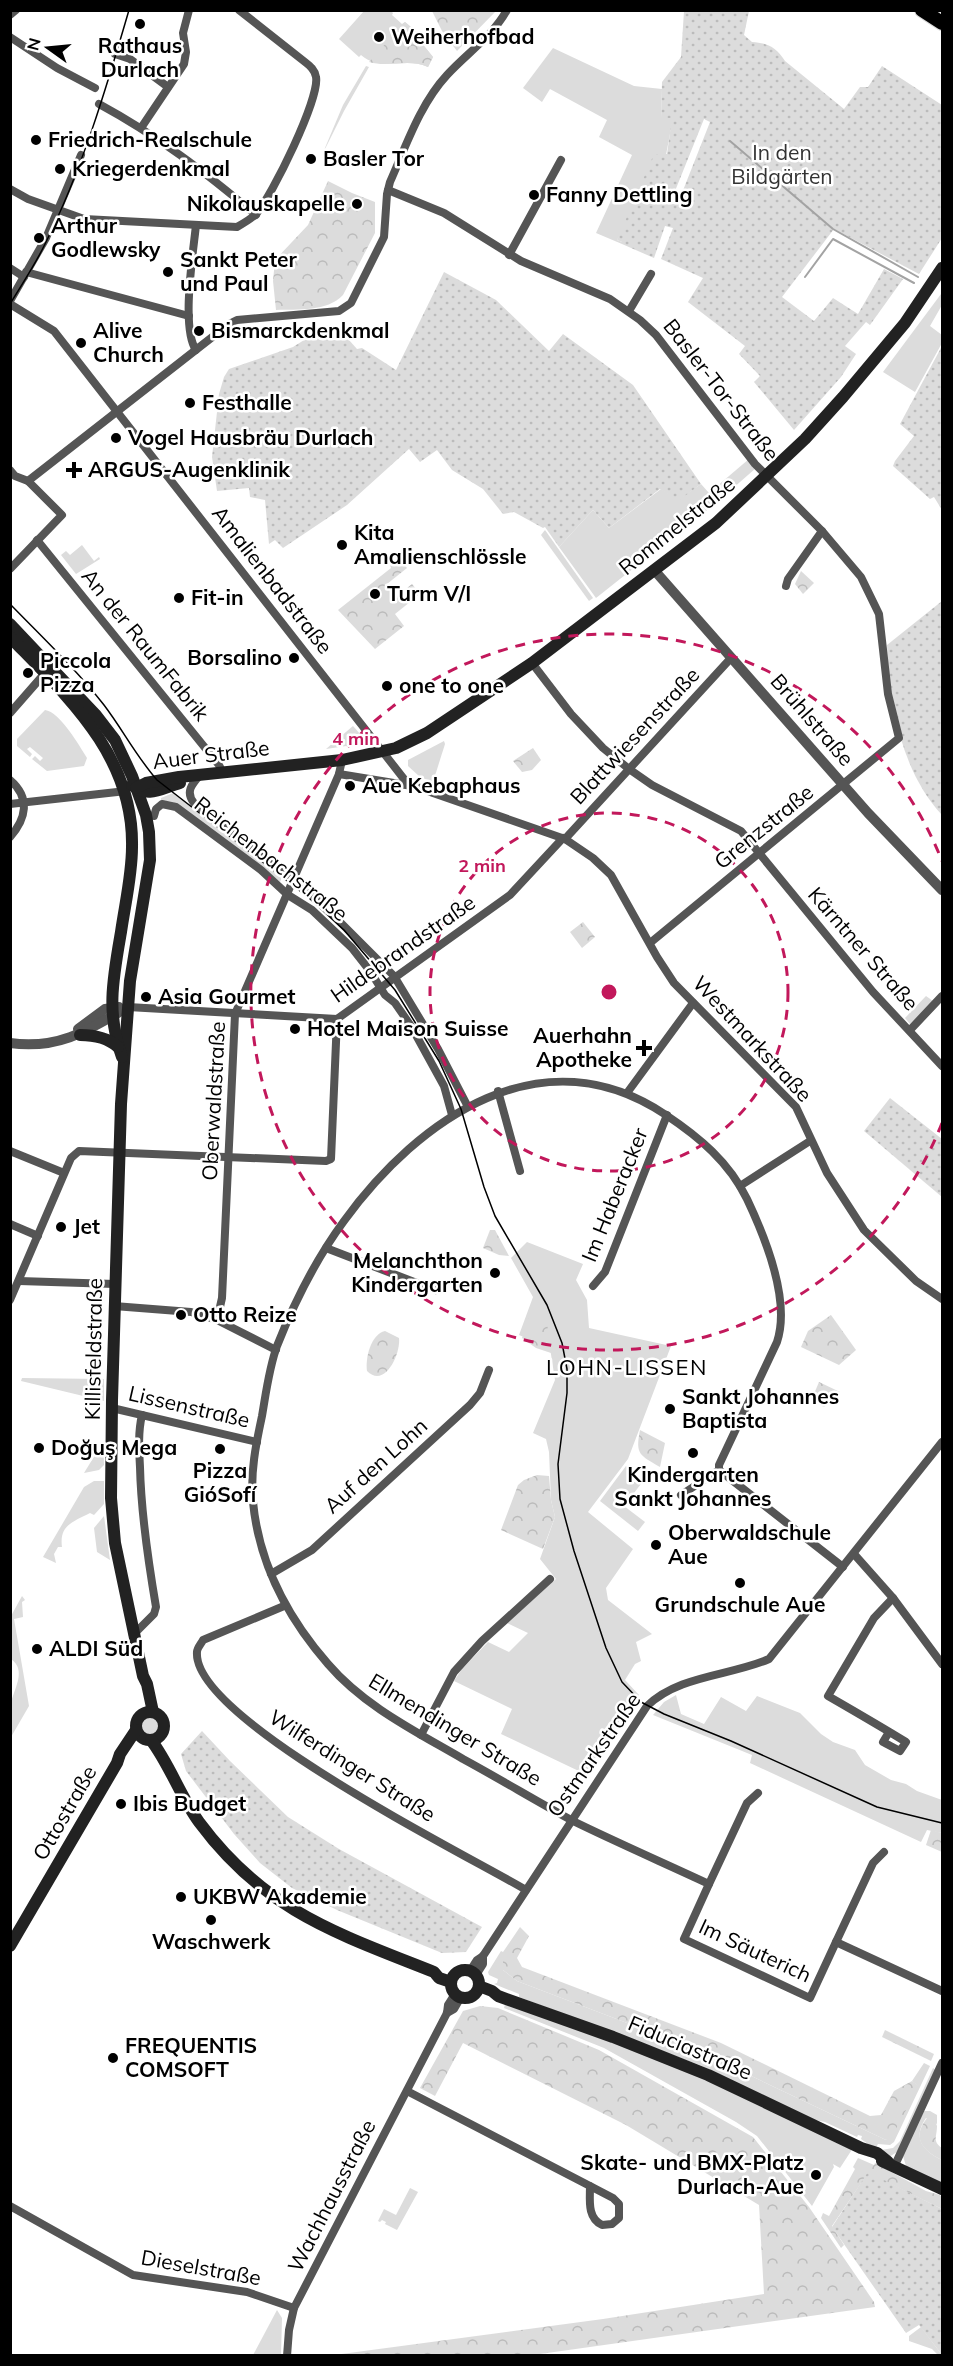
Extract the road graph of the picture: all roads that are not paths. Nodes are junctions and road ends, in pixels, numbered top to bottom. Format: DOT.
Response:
graph roads {
  1 [pos="16,10"];
  2 [pos="189,10"];
  3 [pos="239,10"];
  4 [pos="507,10"];
  5 [pos="922,10"];
  6 [pos="10,15"];
  7 [pos="942,23"];
  8 [pos="10,37"];
  9 [pos="116,54"];
  10 [pos="168,87"];
  11 [pos="95,88"];
  12 [pos="99,104"];
  13 [pos="141,128"];
  14 [pos="81,155"];
  15 [pos="561,160"];
  16 [pos="10,189"];
  17 [pos="388,190"];
  18 [pos="58,211"];
  19 [pos="256,215"];
  20 [pos="196,225"];
  21 [pos="509,255"];
  22 [pos="10,268"];
  23 [pos="942,268"];
  24 [pos="651,274"];
  25 [pos="25,275"];
  26 [pos="10,302"];
  27 [pos="629,311"];
  28 [pos="189,316"];
  29 [pos="196,350"];
  30 [pos="117,412"];
  31 [pos="12,475"];
  32 [pos="766,477"];
  33 [pos="28,481"];
  34 [pos="822,531"];
  35 [pos="37,540"];
  36 [pos="10,569"];
  37 [pos="655,571"];
  38 [pos="786,586"];
  39 [pos="10,624"];
  40 [pos="10,637"];
  41 [pos="731,658"];
  42 [pos="532,663"];
  43 [pos="45,673"];
  44 [pos="10,713"];
  45 [pos="92,721"];
  46 [pos="899,738"];
  47 [pos="381,751"];
  48 [pos="342,760"];
  49 [pos="629,769"];
  50 [pos="223,773"];
  51 [pos="339,774"];
  52 [pos="200,775"];
  53 [pos="10,780"];
  54 [pos="843,785"];
  55 [pos="415,786"];
  56 [pos="130,790"];
  57 [pos="151,793"];
  58 [pos="25,802"];
  59 [pos="10,804"];
  60 [pos="154,816"];
  61 [pos="10,837"];
  62 [pos="564,838"];
  63 [pos="760,854"];
  64 [pos="150,860"];
  65 [pos="295,878"];
  66 [pos="942,890"];
  67 [pos="288,895"];
  68 [pos="650,943"];
  69 [pos="395,978"];
  70 [pos="381,989"];
  71 [pos="942,996"];
  72 [pos="693,1003"];
  73 [pos="128,1007"];
  74 [pos="112,1012"];
  75 [pos="235,1014"];
  76 [pos="338,1019"];
  77 [pos="910,1030"];
  78 [pos="80,1035"];
  79 [pos="57,1041"];
  80 [pos="10,1043"];
  81 [pos="118,1047"];
  82 [pos="124,1063"];
  83 [pos="942,1065"];
  84 [pos="498,1092"];
  85 [pos="627,1093"];
  86 [pos="467,1105"];
  87 [pos="452,1115"];
  88 [pos="667,1115"];
  89 [pos="810,1140"];
  90 [pos="10,1151"];
  91 [pos="118,1153"];
  92 [pos="229,1157"];
  93 [pos="520,1171"];
  94 [pos="64,1173"];
  95 [pos="740,1186"];
  96 [pos="10,1224"];
  97 [pos="38,1236"];
  98 [pos="326,1248"];
  99 [pos="19,1281"];
  100 [pos="115,1284"];
  101 [pos="593,1286"];
  102 [pos="435,1290"];
  103 [pos="11,1299"];
  104 [pos="942,1299"];
  105 [pos="114,1306"];
  106 [pos="217,1320"];
  107 [pos="276,1350"];
  108 [pos="489,1370"];
  109 [pos="112,1408"];
  110 [pos="141,1415"];
  111 [pos="257,1442"];
  112 [pos="942,1442"];
  113 [pos="719,1470"];
  114 [pos="681,1495"];
  115 [pos="854,1554"];
  116 [pos="843,1567"];
  117 [pos="271,1574"];
  118 [pos="550,1580"];
  119 [pos="893,1598"];
  120 [pos="284,1606"];
  121 [pos="133,1635"];
  122 [pos="942,1664"];
  123 [pos="148,1713"];
  124 [pos="889,1732"];
  125 [pos="421,1735"];
  126 [pos="148,1736"];
  127 [pos="758,1793"];
  128 [pos="571,1820"];
  129 [pos="884,1852"];
  130 [pos="710,1884"];
  131 [pos="526,1890"];
  132 [pos="836,1942"];
  133 [pos="10,1946"];
  134 [pos="475,1981"];
  135 [pos="455,1987"];
  136 [pos="942,1991"];
  137 [pos="942,2063"];
  138 [pos="407,2091"];
  139 [pos="892,2164"];
  140 [pos="590,2186"];
  141 [pos="942,2189"];
  142 [pos="10,2206"];
  143 [pos="294,2308"];
  144 [pos="287,2355"];
  1 -- 6 [label="street"];
  2 -- 10 [label="street"];
  3 -- 19 [label="street"];
  4 -- 17 [label="street"];
  5 -- 7 [label="main road"];
  8 -- 11 [label="street"];
  9 -- 10 [label="street"];
  10 -- 13 [label="street"];
  12 -- 13 [label="street"];
  13 -- 19 [label="street"];
  14 -- 18 [label="street"];
  15 -- 21 [label="street"];
  16 -- 18 [label="street"];
  17 -- 21 [label="street, Basler-Tor-Straße"];
  17 -- 29 [label="street"];
  18 -- 20 [label="street"];
  18 -- 25 [label="street"];
  19 -- 20 [label="street"];
  20 -- 28 [label="street"];
  21 -- 27 [label="street, Basler-Tor-Straße"];
  22 -- 25 [label="street"];
  23 -- 32 [label="main road, Rommelstraße"];
  24 -- 27 [label="street"];
  25 -- 26 [label="street"];
  25 -- 28 [label="street"];
  26 -- 30 [label="street, Amalienbadstraße"];
  27 -- 32 [label="street, Basler-Tor-Straße"];
  28 -- 29 [label="street"];
  29 -- 30 [label="street"];
  30 -- 33 [label="street"];
  30 -- 47 [label="street, Amalienbadstraße"];
  31 -- 33 [label="street"];
  32 -- 34 [label="street, Basler-Tor-Straße"];
  32 -- 37 [label="main road, Rommelstraße"];
  33 -- 35 [label="street"];
  34 -- 38 [label="street"];
  34 -- 46 [label="street, Basler-Tor-Straße"];
  35 -- 36 [label="street"];
  35 -- 50 [label="street, An der RaumFabrik"];
  37 -- 41 [label="street, Brühlstraße"];
  37 -- 42 [label="main road, Rommelstraße"];
  39 -- 45 [label="main road"];
  40 -- 43 [label="main road"];
  41 -- 49 [label="street, Blattwiesenstraße"];
  41 -- 54 [label="street, Brühlstraße"];
  42 -- 47 [label="main road, Rommelstraße"];
  42 -- 49 [label="street, Kärntner Straße"];
  43 -- 44 [label="street"];
  43 -- 45 [label="main road"];
  45 -- 56 [label="main road"];
  46 -- 54 [label="street, Grenzstraße"];
  47 -- 48 [label="main road, Auer Straße"];
  47 -- 55 [label="street"];
  48 -- 50 [label="main road, Auer Straße"];
  48 -- 51 [label="street, Oberwaldstraße"];
  49 -- 62 [label="street, Blattwiesenstraße"];
  49 -- 63 [label="street, Kärntner Straße"];
  50 -- 52 [label="main road, Auer Straße"];
  51 -- 55 [label="street"];
  51 -- 65 [label="street, Oberwaldstraße"];
  52 -- 56 [label="main road, Auer Straße"];
  52 -- 57 [label="main road"];
  52 -- 65 [label="street, Reichenbachstraße"];
  53 -- 58 [label="street"];
  54 -- 63 [label="street, Grenzstraße"];
  54 -- 66 [label="street, Brühlstraße"];
  55 -- 62 [label="street"];
  56 -- 57 [label="main road"];
  56 -- 58 [label="street, Auer Straße"];
  56 -- 64 [label="main road, Killisfeldstraße"];
  56 -- 74 [label="main road, Killisfeldstraße"];
  57 -- 60 [label="main road"];
  58 -- 59 [label="street, Auer Straße"];
  58 -- 61 [label="street"];
  60 -- 64 [label="main road"];
  60 -- 67 [label="street, Reichenbachstraße"];
  62 -- 68 [label="street"];
  62 -- 69 [label="street, Hildebrandstraße"];
  63 -- 68 [label="street, Grenzstraße"];
  63 -- 77 [label="street, Kärntner Straße"];
  64 -- 73 [label="main road, Killisfeldstraße"];
  65 -- 67 [label="street, Oberwaldstraße"];
  65 -- 69 [label="street, Reichenbachstraße"];
  67 -- 70 [label="street, Reichenbachstraße"];
  67 -- 75 [label="street, Oberwaldstraße"];
  68 -- 72 [label="street, Westmarkstraße"];
  69 -- 70 [label="street, Hildebrandstraße"];
  69 -- 86 [label="street, Reichenbachstraße"];
  70 -- 76 [label="street, Hildebrandstraße"];
  70 -- 87 [label="street, Reichenbachstraße"];
  71 -- 77 [label="street"];
  72 -- 85 [label="street"];
  72 -- 89 [label="street, Westmarkstraße"];
  73 -- 74 [label="street"];
  73 -- 75 [label="street, Hildebrandstraße"];
  73 -- 82 [label="main road, Killisfeldstraße"];
  74 -- 78 [label="street"];
  74 -- 79 [label="street"];
  74 -- 81 [label="main road, Killisfeldstraße"];
  75 -- 76 [label="street, Hildebrandstraße"];
  75 -- 92 [label="street, Oberwaldstraße"];
  76 -- 92 [label="street"];
  77 -- 83 [label="street, Kärntner Straße"];
  78 -- 79 [label="street"];
  78 -- 81 [label="main road"];
  79 -- 80 [label="street"];
  81 -- 82 [label="main road, Killisfeldstraße"];
  82 -- 91 [label="main road, Killisfeldstraße"];
  84 -- 85 [label="street, Ellmendinger Straße"];
  84 -- 86 [label="street, Ellmendinger Straße"];
  84 -- 93 [label="street"];
  85 -- 88 [label="street, Ellmendinger Straße"];
  86 -- 87 [label="street, Ellmendinger Straße"];
  87 -- 98 [label="street, Ellmendinger Straße"];
  88 -- 95 [label="street, Ellmendinger Straße"];
  88 -- 101 [label="street, Im Haberacker"];
  89 -- 95 [label="street"];
  89 -- 104 [label="street, Westmarkstraße"];
  90 -- 94 [label="street"];
  91 -- 92 [label="street"];
  91 -- 94 [label="street"];
  91 -- 100 [label="main road, Killisfeldstraße"];
  92 -- 106 [label="street, Oberwaldstraße"];
  94 -- 97 [label="street"];
  95 -- 113 [label="street, Ellmendinger Straße"];
  96 -- 97 [label="street"];
  97 -- 99 [label="street"];
  98 -- 102 [label="street"];
  98 -- 107 [label="street, Ellmendinger Straße"];
  99 -- 100 [label="street"];
  99 -- 103 [label="street"];
  100 -- 105 [label="main road, Killisfeldstraße"];
  105 -- 106 [label="street"];
  105 -- 109 [label="main road, Killisfeldstraße"];
  106 -- 107 [label="street"];
  107 -- 111 [label="street, Ellmendinger Straße"];
  108 -- 117 [label="street, Auf den Lohn"];
  109 -- 110 [label="street, Lissenstraße"];
  109 -- 121 [label="main road, Killisfeldstraße"];
  110 -- 111 [label="street, Lissenstraße"];
  110 -- 121 [label="street"];
  111 -- 117 [label="street, Ellmendinger Straße"];
  112 -- 115 [label="street, Ostmarkstraße"];
  113 -- 114 [label="street"];
  113 -- 116 [label="street"];
  115 -- 116 [label="street, Ostmarkstraße"];
  115 -- 119 [label="street"];
  116 -- 128 [label="street, Ostmarkstraße"];
  117 -- 120 [label="street, Ellmendinger Straße"];
  118 -- 125 [label="street"];
  119 -- 122 [label="street"];
  119 -- 124 [label="street"];
  120 -- 125 [label="street, Ellmendinger Straße"];
  120 -- 131 [label="street, Wilferdinger Straße"];
  121 -- 123 [label="main road, Killisfeldstraße"];
  123 -- 126 [label="main road"];
  123 -- 126 [label="main road, Killisfeldstraße"];
  125 -- 128 [label="street, Ellmendinger Straße"];
  126 -- 133 [label="main road, Ottostraße"];
  126 -- 135 [label="main road"];
  127 -- 130 [label="street"];
  128 -- 130 [label="street, Im Säuterich"];
  128 -- 131 [label="street, Ostmarkstraße"];
  129 -- 132 [label="street"];
  130 -- 132 [label="street, Im Säuterich"];
  131 -- 134 [label="street, Ostmarkstraße"];
  132 -- 136 [label="street, Im Säuterich"];
  134 -- 135 [label="main road"];
  134 -- 135 [label="main road"];
  134 -- 139 [label="main road, Fiduciastraße"];
  135 -- 138 [label="street, Wachhausstraße"];
  137 -- 139 [label="street"];
  138 -- 140 [label="street"];
  138 -- 143 [label="street, Wachhausstraße"];
  139 -- 141 [label="main road, Fiduciastraße"];
  140 -- 140 [label="street"];
  142 -- 143 [label="street, Dieselstraße"];
  143 -- 144 [label="street, Wachhausstraße"];
}
